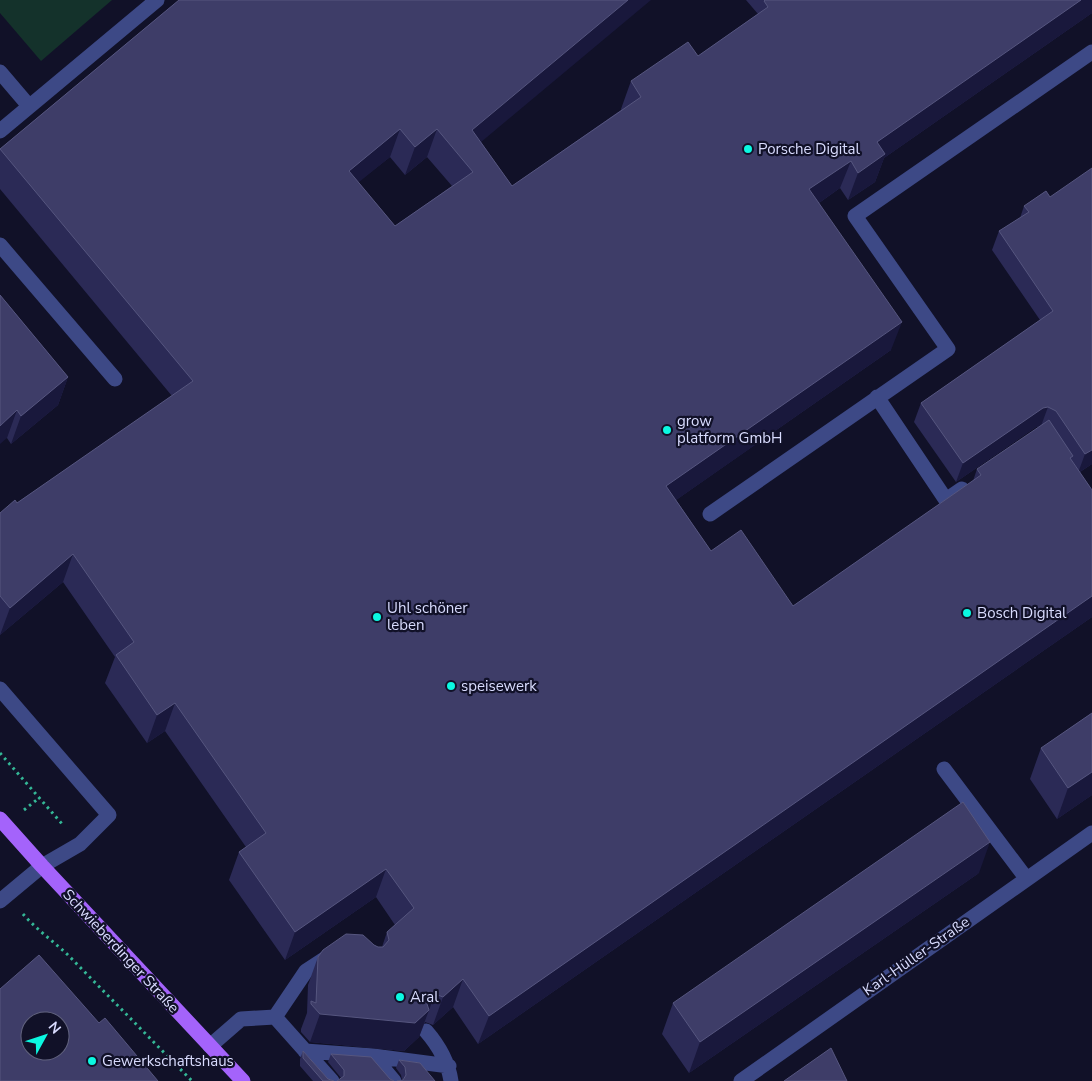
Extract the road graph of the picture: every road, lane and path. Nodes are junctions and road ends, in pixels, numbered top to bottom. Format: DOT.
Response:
graph roads {
  1 [pos="157,0"];
  2 [pos="1092,52"];
  3 [pos="0,72"];
  4 [pos="29,106"];
  5 [pos="0,130"];
  6 [pos="0,245"];
  7 [pos="115,379"];
  8 [pos="877,397"];
  9 [pos="978,478"];
  10 [pos="710,514"];
  11 [pos="0,689"];
  12 [pos="0,753"];
  13 [pos="944,769"];
  14 [pos="0,819"];
  15 [pos="1092,833"];
  16 [pos="80,844"];
  17 [pos="42,866"];
  18 [pos="1026,878"];
  19 [pos="4,898"];
  20 [pos="345,949"];
  21 [pos="275,1017"];
  22 [pos="426,1031"];
  23 [pos="210,1046"];
  24 [pos="305,1051"];
  25 [pos="373,1056"];
  26 [pos="450,1073"];
  27 [pos="192,1081"];
  28 [pos="243,1081"];
  29 [pos="332,1081"];
  30 [pos="394,1081"];
  31 [pos="741,1081"];
  1 -- 4 [label="street"];
  2 -- 8 [label="street"];
  3 -- 4 [label="street"];
  4 -- 5 [label="street"];
  6 -- 7 [label="street"];
  8 -- 9 [label="street"];
  8 -- 10 [label="street"];
  11 -- 16 [label="street"];
  12 -- 16 [label="path"];
  13 -- 18 [label="street"];
  14 -- 17 [label="main road, Schwieberdinger Straße"];
  15 -- 18 [label="street, Karl-Hüller-Straße"];
  16 -- 17 [label="street"];
  17 -- 19 [label="street"];
  17 -- 23 [label="main road, Schwieberdinger Straße"];
  18 -- 31 [label="street, Karl-Hüller-Straße"];
  19 -- 27 [label="path"];
  20 -- 21 [label="street"];
  21 -- 23 [label="street"];
  21 -- 24 [label="street"];
  22 -- 26 [label="street"];
  23 -- 28 [label="main road, Schwieberdinger Straße"];
  24 -- 25 [label="street"];
  24 -- 29 [label="street"];
  25 -- 26 [label="street"];
  25 -- 30 [label="street"];
}
